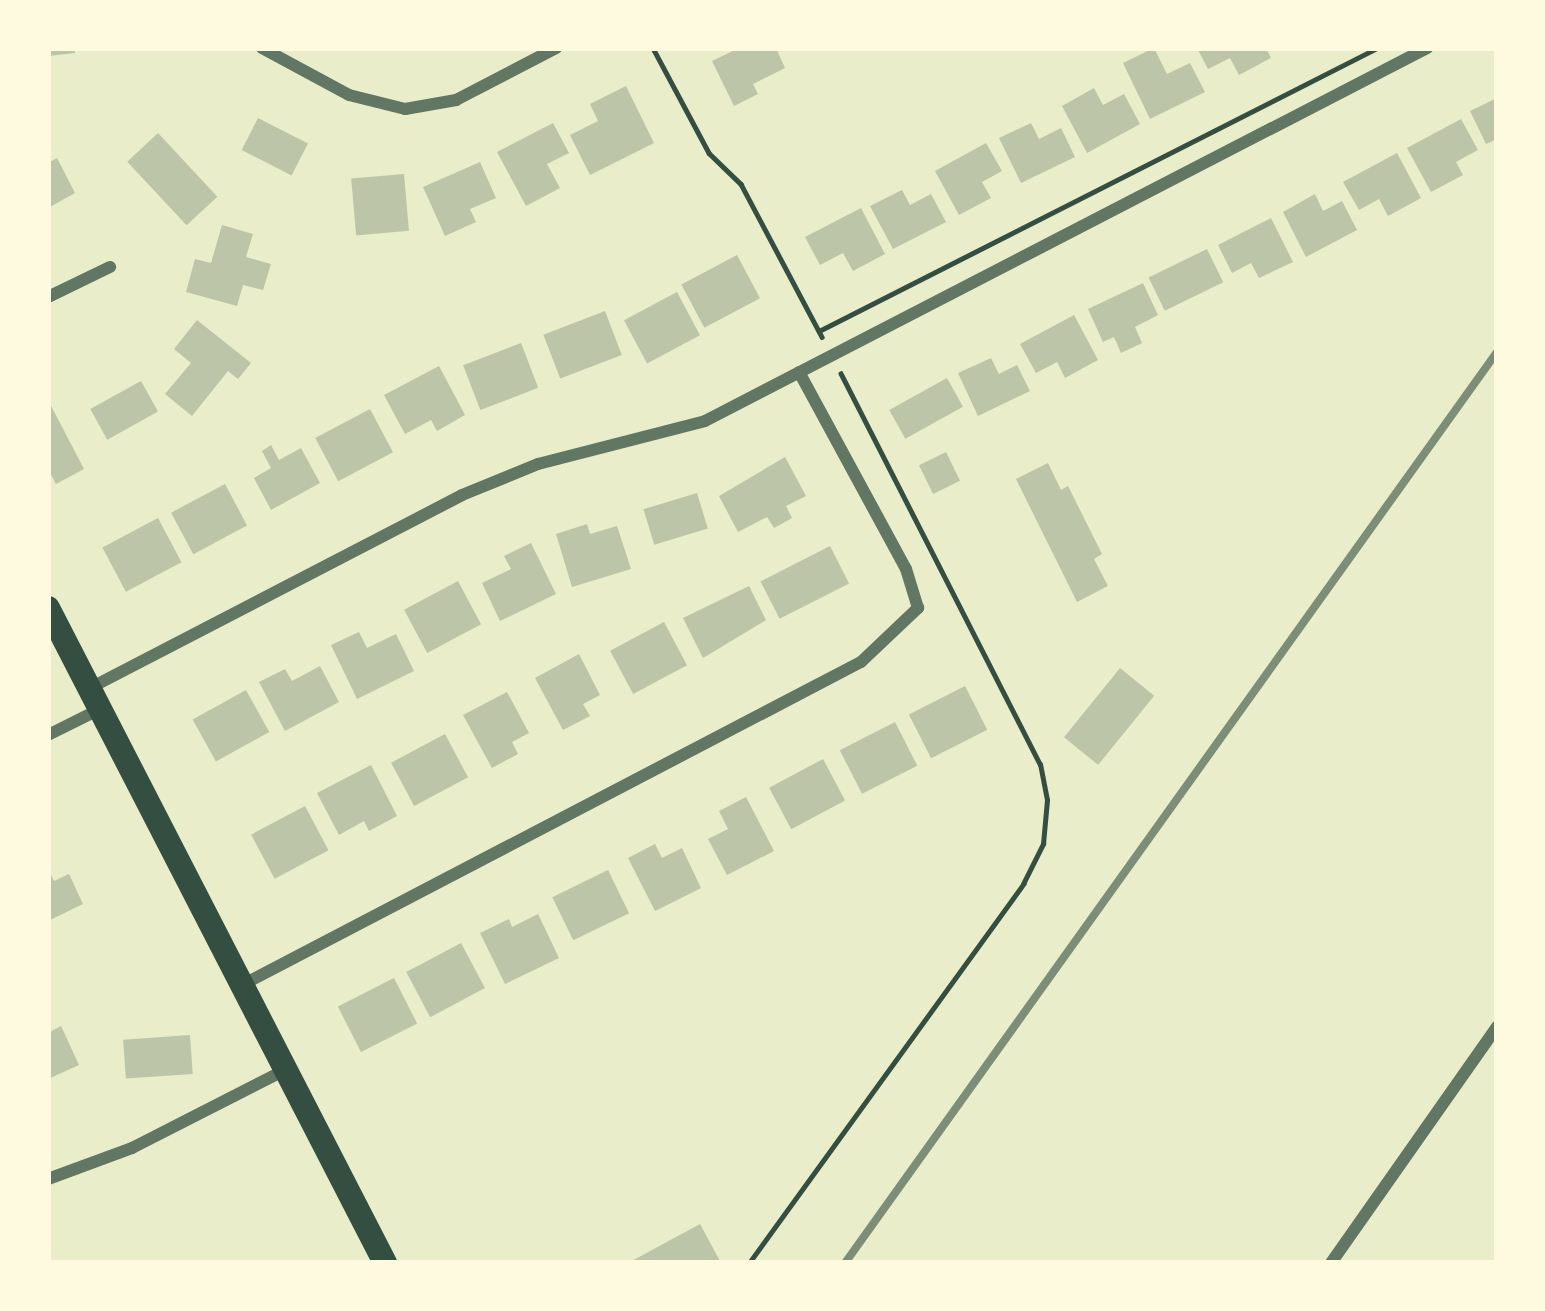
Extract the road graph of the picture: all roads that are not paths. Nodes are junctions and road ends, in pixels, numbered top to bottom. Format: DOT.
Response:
graph roads {
  1 [pos="262,48"];
  2 [pos="556,48"];
  3 [pos="1427,48"];
  4 [pos="110,267"];
  5 [pos="48,297"];
  6 [pos="799,372"];
  7 [pos="48,608"];
  8 [pos="94,699"];
  9 [pos="48,735"];
  10 [pos="242,985"];
  11 [pos="1497,1028"];
  12 [pos="286,1070"];
  13 [pos="48,1178"];
  14 [pos="385,1263"];
  15 [pos="1330,1263"];
  1 -- 2 [label="street"];
  3 -- 6 [label="street"];
  4 -- 5 [label="street"];
  6 -- 8 [label="street"];
  6 -- 10 [label="street"];
  7 -- 8 [label="main road"];
  8 -- 9 [label="street"];
  8 -- 10 [label="main road"];
  10 -- 12 [label="main road"];
  11 -- 15 [label="street"];
  12 -- 13 [label="street"];
  12 -- 14 [label="main road"];
}
